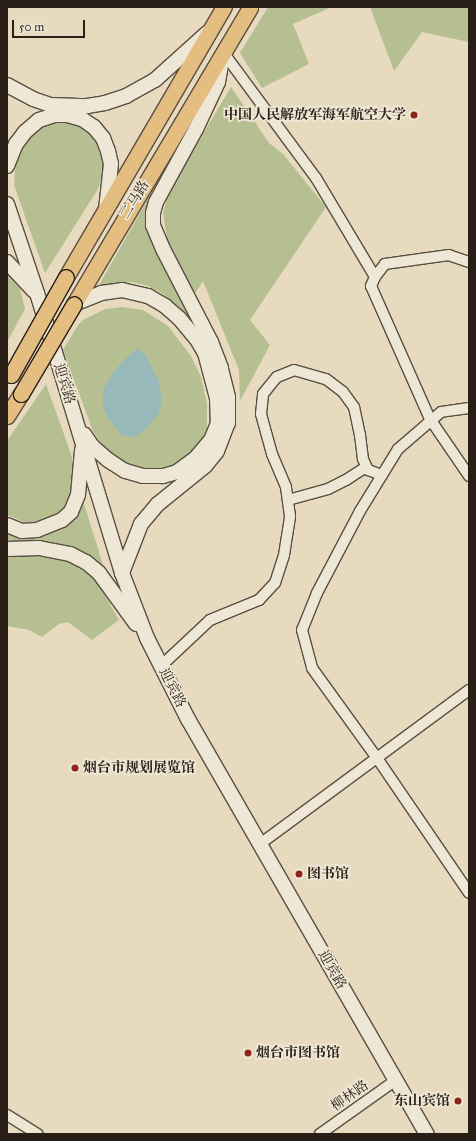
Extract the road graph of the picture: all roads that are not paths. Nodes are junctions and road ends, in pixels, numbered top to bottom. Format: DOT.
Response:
graph roads {
  1 [pos="224,7"];
  2 [pos="250,7"];
  3 [pos="213,28"];
  4 [pos="223,52"];
  5 [pos="7,85"];
  6 [pos="7,166"];
  7 [pos="7,204"];
  8 [pos="106,211"];
  9 [pos="7,262"];
  10 [pos="469,262"];
  11 [pos="375,277"];
  12 [pos="37,293"];
  13 [pos="74,304"];
  14 [pos="8,378"];
  15 [pos="469,408"];
  16 [pos="7,416"];
  17 [pos="74,418"];
  18 [pos="430,419"];
  19 [pos="82,441"];
  20 [pos="366,467"];
  21 [pos="382,476"];
  22 [pos="469,476"];
  23 [pos="288,500"];
  24 [pos="7,525"];
  25 [pos="7,550"];
  26 [pos="122,573"];
  27 [pos="147,638"];
  28 [pos="161,666"];
  29 [pos="469,690"];
  30 [pos="377,758"];
  31 [pos="260,844"];
  32 [pos="469,892"];
  33 [pos="396,1080"];
  34 [pos="7,1115"];
  35 [pos="37,1134"];
  36 [pos="320,1134"];
  37 [pos="427,1134"];
  1 -- 3 [label="main road, 二马路"];
  2 -- 4 [label="main road, 二马路"];
  3 -- 5 [label="main road"];
  3 -- 8 [label="main road, 二马路"];
  4 -- 11 [label="street"];
  4 -- 13 [label="main road, 二马路"];
  4 -- 26 [label="main road"];
  6 -- 8 [label="main road"];
  7 -- 12 [label="main road, 迎宾路"];
  8 -- 14 [label="main road, 二马路, bridge"];
  9 -- 12 [label="main road"];
  10 -- 11 [label="street"];
  11 -- 18 [label="street"];
  12 -- 17 [label="main road, 迎宾路"];
  13 -- 16 [label="main road, 二马路, bridge"];
  13 -- 17 [label="main road"];
  15 -- 18 [label="street"];
  17 -- 19 [label="main road, 迎宾路"];
  18 -- 21 [label="street"];
  18 -- 22 [label="street"];
  19 -- 24 [label="main road"];
  19 -- 26 [label="main road, 迎宾路"];
  20 -- 21 [label="street"];
  20 -- 23 [label="street"];
  20 -- 23 [label="street"];
  21 -- 30 [label="street"];
  23 -- 28 [label="street"];
  25 -- 27 [label="main road"];
  26 -- 27 [label="main road, 迎宾路"];
  27 -- 28 [label="main road, 迎宾路"];
  28 -- 31 [label="main road, 迎宾路"];
  29 -- 30 [label="street"];
  30 -- 31 [label="street"];
  30 -- 32 [label="street"];
  31 -- 33 [label="main road, 迎宾路"];
  33 -- 36 [label="street, 柳林路"];
  33 -- 37 [label="main road, 迎宾路"];
  34 -- 35 [label="street"];
}
